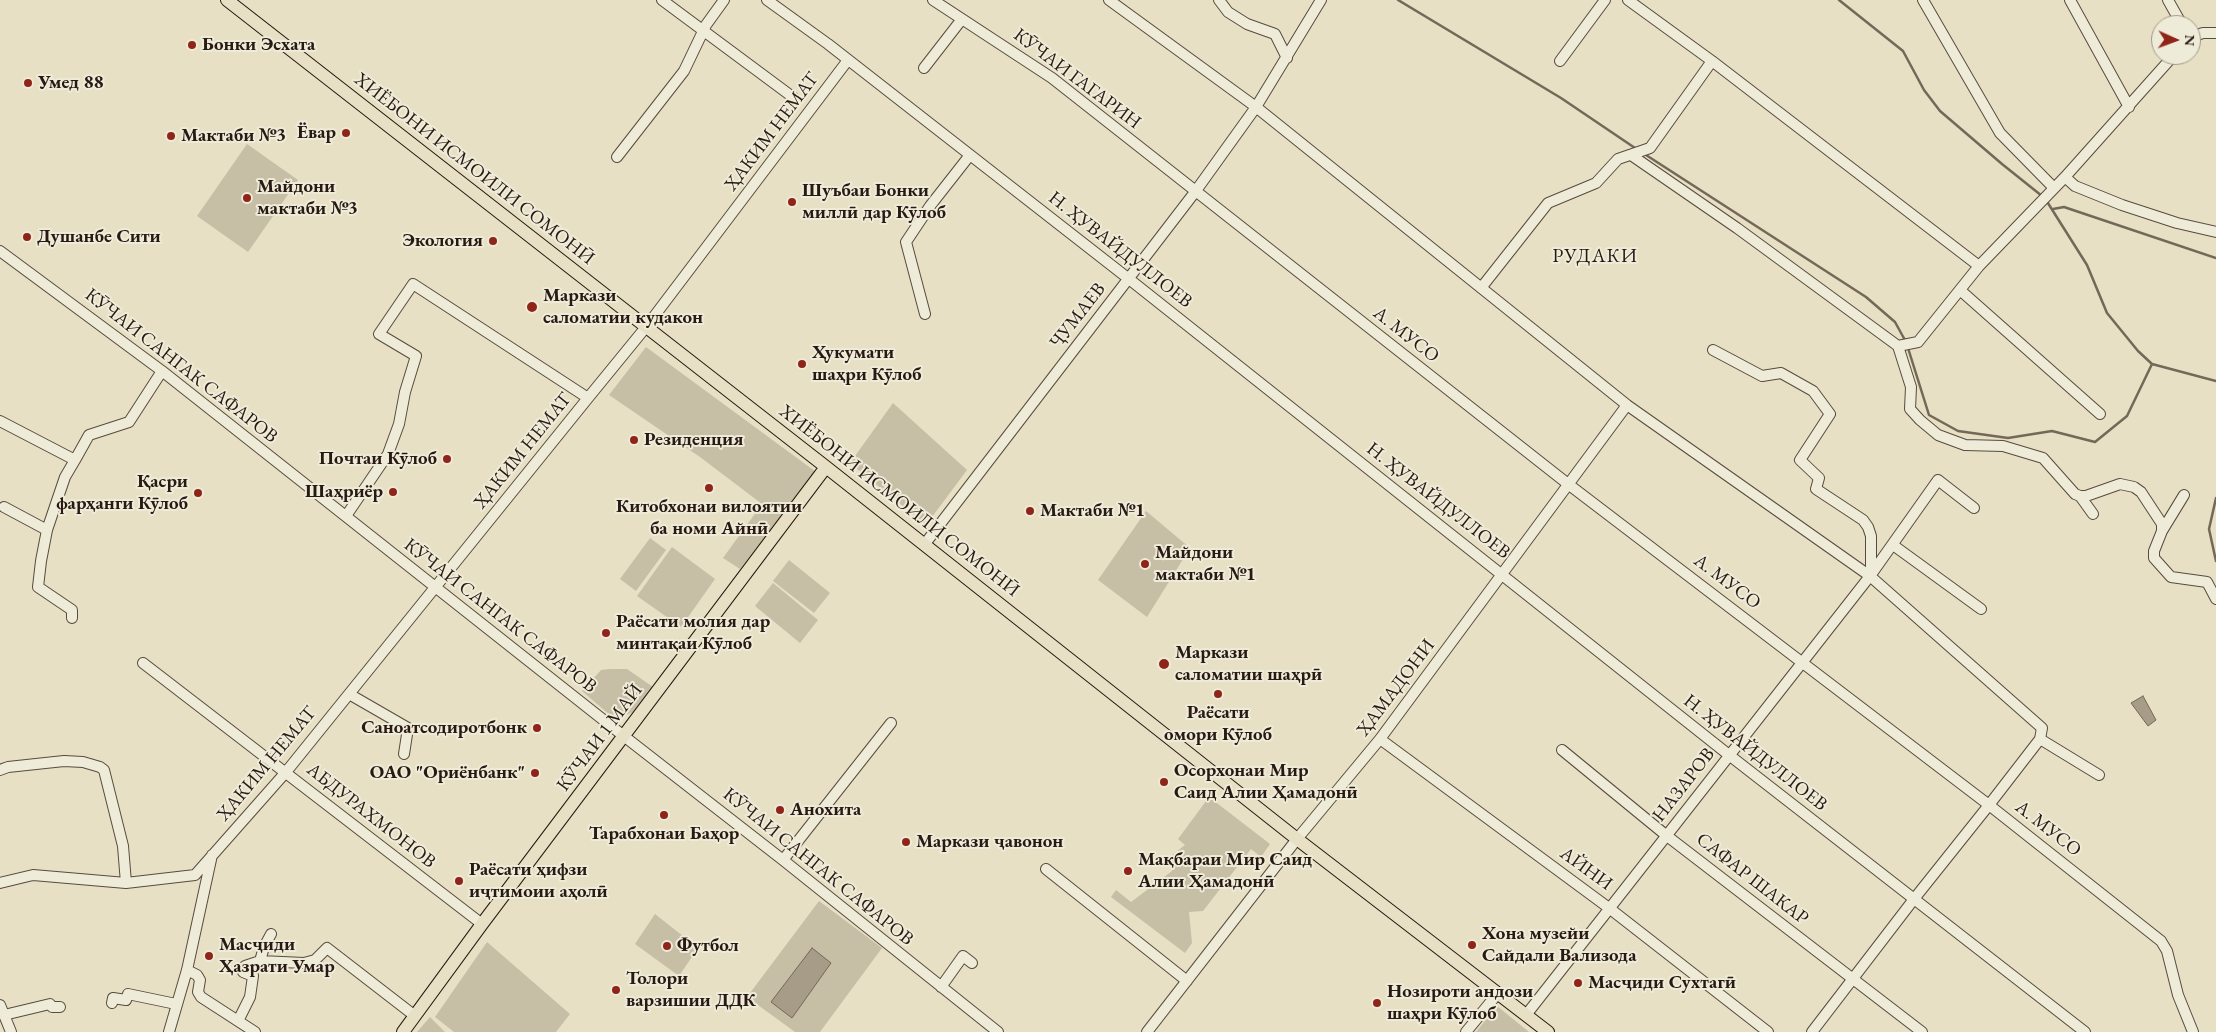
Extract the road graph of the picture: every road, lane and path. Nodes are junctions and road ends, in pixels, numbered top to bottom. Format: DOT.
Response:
graph roads {
  1 [pos="227,0"];
  2 [pos="662,0"];
  3 [pos="724,0"];
  4 [pos="767,0"];
  5 [pos="933,0"];
  6 [pos="1109,0"];
  7 [pos="1219,0"];
  8 [pos="1321,0"];
  9 [pos="1605,0"];
  10 [pos="1628,0"];
  11 [pos="1923,0"];
  12 [pos="2070,0"];
  13 [pos="2168,0"];
  14 [pos="2176,15"];
  15 [pos="962,19"];
  16 [pos="703,32"];
  17 [pos="2201,34"];
  18 [pos="2216,34"];
  19 [pos="1287,58"];
  20 [pos="848,60"];
  21 [pos="1712,60"];
  22 [pos="1560,61"];
  23 [pos="2165,65"];
  24 [pos="924,68"];
  25 [pos="794,98"];
  26 [pos="1256,107"];
  27 [pos="2129,107"];
  28 [pos="970,155"];
  29 [pos="1631,155"];
  30 [pos="617,157"];
  31 [pos="2065,177"];
  32 [pos="2051,191"];
  33 [pos="1195,192"];
  34 [pos="2216,232"];
  35 [pos="0,251"];
  36 [pos="1979,266"];
  37 [pos="1129,278"];
  38 [pos="1481,288"];
  39 [pos="1960,290"];
  40 [pos="925,314"];
  41 [pos="646,326"];
  42 [pos="1898,346"];
  43 [pos="1713,350"];
  44 [pos="162,371"];
  45 [pos="588,398"];
  46 [pos="1627,405"];
  47 [pos="2100,414"];
  48 [pos="0,422"];
  49 [pos="75,460"];
  50 [pos="826,467"];
  51 [pos="1568,484"];
  52 [pos="2184,495"];
  53 [pos="2080,496"];
  54 [pos="4,507"];
  55 [pos="1974,508"];
  56 [pos="2093,514"];
  57 [pos="346,516"];
  58 [pos="48,530"];
  59 [pos="2162,531"];
  60 [pos="924,545"];
  61 [pos="1893,545"];
  62 [pos="1502,575"];
  63 [pos="1871,576"];
  64 [pos="436,588"];
  65 [pos="2216,600"];
  66 [pos="1980,609"];
  67 [pos="72,618"];
  68 [pos="1804,662"];
  69 [pos="143,663"];
  70 [pos="349,694"];
  71 [pos="891,723"];
  72 [pos="624,737"];
  73 [pos="1380,739"];
  74 [pos="2040,739"];
  75 [pos="1562,750"];
  76 [pos="404,754"];
  77 [pos="1729,756"];
  78 [pos="0,770"];
  79 [pos="286,772"];
  80 [pos="2099,775"];
  81 [pos="1990,805"];
  82 [pos="1667,836"];
  83 [pos="1297,839"];
  84 [pos="213,854"];
  85 [pos="783,860"];
  86 [pos="1046,869"];
  87 [pos="0,883"];
  88 [pos="126,883"];
  89 [pos="1914,898"];
  90 [pos="1609,908"];
  91 [pos="482,924"];
  92 [pos="270,934"];
  93 [pos="260,961"];
  94 [pos="972,963"];
  95 [pos="187,970"];
  96 [pos="1854,979"];
  97 [pos="1187,981"];
  98 [pos="941,987"];
  99 [pos="1498,993"];
  100 [pos="112,1003"];
  101 [pos="176,1004"];
  102 [pos="60,1006"];
  103 [pos="2,1010"];
  104 [pos="1526,1014"];
  105 [pos="415,1016"];
  106 [pos="238,1020"];
  107 [pos="11,1032"];
  108 [pos="169,1032"];
  109 [pos="255,1032"];
  110 [pos="403,1032"];
  111 [pos="998,1032"];
  112 [pos="1147,1032"];
  113 [pos="1466,1032"];
  114 [pos="1548,1032"];
  115 [pos="1768,1032"];
  116 [pos="1812,1032"];
  117 [pos="1922,1032"];
  118 [pos="2085,1032"];
  119 [pos="2193,1032"];
  1 -- 41 [label="main road, ХИЁБОНИ ИСМОИЛИ СОМОНӢ"];
  2 -- 16 [label="street"];
  3 -- 16 [label="street"];
  4 -- 20 [label="street, Н. ҲУВАЙДУЛЛОЕВ"];
  5 -- 15 [label="street, КӮЧАИ ГАГАРИН"];
  6 -- 26 [label="street"];
  7 -- 19 [label="street"];
  8 -- 19 [label="street, ҶУМАЕВ"];
  9 -- 22 [label="street"];
  10 -- 21 [label="street"];
  11 -- 32 [label="street"];
  12 -- 27 [label="street"];
  13 -- 14 [label="street"];
  15 -- 24 [label="street"];
  15 -- 33 [label="street, КӮЧАИ ГАГАРИН"];
  16 -- 25 [label="street"];
  16 -- 30 [label="street"];
  17 -- 18 [label="street"];
  19 -- 26 [label="street, ҶУМАЕВ"];
  20 -- 28 [label="street, Н. ҲУВАЙДУЛЛОЕВ"];
  20 -- 41 [label="street, ҲАКИМ НЕМАТ"];
  21 -- 29 [label="street"];
  21 -- 36 [label="street"];
  23 -- 27 [label="street"];
  26 -- 33 [label="street, ҶУМАЕВ"];
  26 -- 38 [label="street"];
  27 -- 31 [label="street"];
  28 -- 37 [label="street, Н. ҲУВАЙДУЛЛОЕВ"];
  28 -- 40 [label="street"];
  29 -- 38 [label="street"];
  29 -- 42 [label="street"];
  31 -- 32 [label="street"];
  31 -- 34 [label="street"];
  32 -- 36 [label="street"];
  33 -- 37 [label="street, ҶУМАЕВ"];
  33 -- 51 [label="street, А. МУСО"];
  35 -- 44 [label="street, КӮЧАИ САНГАК САФАРОВ"];
  36 -- 39 [label="street"];
  37 -- 60 [label="street, ҶУМАЕВ"];
  37 -- 62 [label="street, Н. ҲУВАЙДУЛЛОЕВ"];
  38 -- 46 [label="street"];
  39 -- 42 [label="street"];
  39 -- 47 [label="street"];
  41 -- 45 [label="street, ҲАКИМ НЕМАТ"];
  41 -- 50 [label="main road, ХИЁБОНИ ИСМОИЛИ СОМОНӢ"];
  42 -- 53 [label="street"];
  43 -- 63 [label="street"];
  44 -- 49 [label="street"];
  44 -- 57 [label="street, КӮЧАИ САНГАК САФАРОВ"];
  45 -- 57 [label="street"];
  45 -- 64 [label="street, ҲАКИМ НЕМАТ"];
  46 -- 51 [label="street, ҲАМАДОНИ"];
  46 -- 63 [label="street"];
  48 -- 49 [label="street"];
  49 -- 58 [label="street"];
  50 -- 60 [label="main road, ХИЁБОНИ ИСМОИЛИ СОМОНӢ"];
  50 -- 72 [label="main road, КӮЧАИ 1 МАЙ"];
  51 -- 62 [label="street, ҲАМАДОНИ"];
  51 -- 68 [label="street, А. МУСО"];
  52 -- 59 [label="street"];
  53 -- 56 [label="street"];
  53 -- 59 [label="street"];
  54 -- 58 [label="street"];
  55 -- 61 [label="street, НАЗАРОВ"];
  57 -- 64 [label="street, КӮЧАИ САНГАК САФАРОВ"];
  58 -- 67 [label="street"];
  59 -- 65 [label="street"];
  60 -- 83 [label="main road, ХИЁБОНИ ИСМОИЛИ СОМОНӢ"];
  61 -- 63 [label="street, НАЗАРОВ"];
  61 -- 66 [label="street"];
  62 -- 73 [label="street, ҲАМАДОНИ"];
  62 -- 77 [label="street, Н. ҲУВАЙДУЛЛОЕВ"];
  63 -- 68 [label="street, НАЗАРОВ"];
  63 -- 74 [label="street"];
  64 -- 70 [label="street, ҲАКИМ НЕМАТ"];
  64 -- 72 [label="street, КӮЧАИ САНГАК САФАРОВ"];
  68 -- 77 [label="street, НАЗАРОВ"];
  68 -- 81 [label="street, А. МУСО"];
  69 -- 79 [label="street, АБДУРАХМОНОВ"];
  70 -- 76 [label="street"];
  70 -- 79 [label="street, ҲАКИМ НЕМАТ"];
  71 -- 85 [label="street"];
  72 -- 85 [label="street, КӮЧАИ САНГАК САФАРОВ"];
  72 -- 91 [label="main road, КӮЧАИ 1 МАЙ"];
  73 -- 83 [label="street, ҲАМАДОНИ"];
  73 -- 90 [label="street, АЙНИ"];
  74 -- 80 [label="street"];
  74 -- 81 [label="street"];
  75 -- 82 [label="street, САФАР ШАКАР"];
  77 -- 82 [label="street, НАЗАРОВ"];
  77 -- 89 [label="street, Н. ҲУВАЙДУЛЛОЕВ"];
  78 -- 88 [label="street"];
  79 -- 84 [label="street, ҲАКИМ НЕМАТ"];
  79 -- 91 [label="street, АБДУРАХМОНОВ"];
  81 -- 89 [label="street"];
  81 -- 119 [label="street, А. МУСО"];
  82 -- 90 [label="street, НАЗАРОВ"];
  82 -- 96 [label="street, САФАР ШАКАР"];
  83 -- 97 [label="street, ҲАМАДОНИ"];
  83 -- 99 [label="main road, ХИЁБОНИ ИСМОИЛИ СОМОНӢ"];
  84 -- 88 [label="street, ҲАКИМ НЕМАТ"];
  84 -- 95 [label="street"];
  85 -- 98 [label="street, КӮЧАИ САНГАК САФАРОВ"];
  86 -- 97 [label="street"];
  87 -- 88 [label="street, ҲАКИМ НЕМАТ"];
  89 -- 96 [label="street"];
  89 -- 118 [label="street, Н. ҲУВАЙДУЛЛОЕВ"];
  90 -- 104 [label="street, НАЗАРОВ"];
  90 -- 115 [label="street, АЙНИ"];
  91 -- 105 [label="main road, КӮЧАИ 1 МАЙ"];
  92 -- 93 [label="street"];
  93 -- 105 [label="street"];
  93 -- 106 [label="street"];
  94 -- 98 [label="street"];
  95 -- 101 [label="street"];
  95 -- 106 [label="street"];
  96 -- 116 [label="street"];
  96 -- 117 [label="street, САФАР ШАКАР"];
  97 -- 112 [label="street, ҲАМАДОНИ"];
  98 -- 111 [label="street, КӮЧАИ САНГАК САФАРОВ"];
  99 -- 104 [label="main road, ХИЁБОНИ ИСМОИЛИ СОМОНӢ"];
  99 -- 113 [label="street"];
  100 -- 101 [label="street"];
  101 -- 108 [label="street"];
  102 -- 103 [label="street"];
  103 -- 107 [label="street"];
  104 -- 114 [label="main road, ХИЁБОНИ ИСМОИЛИ СОМОНӢ"];
  105 -- 110 [label="main road, КӮЧАИ 1 МАЙ"];
  106 -- 109 [label="street"];
}
